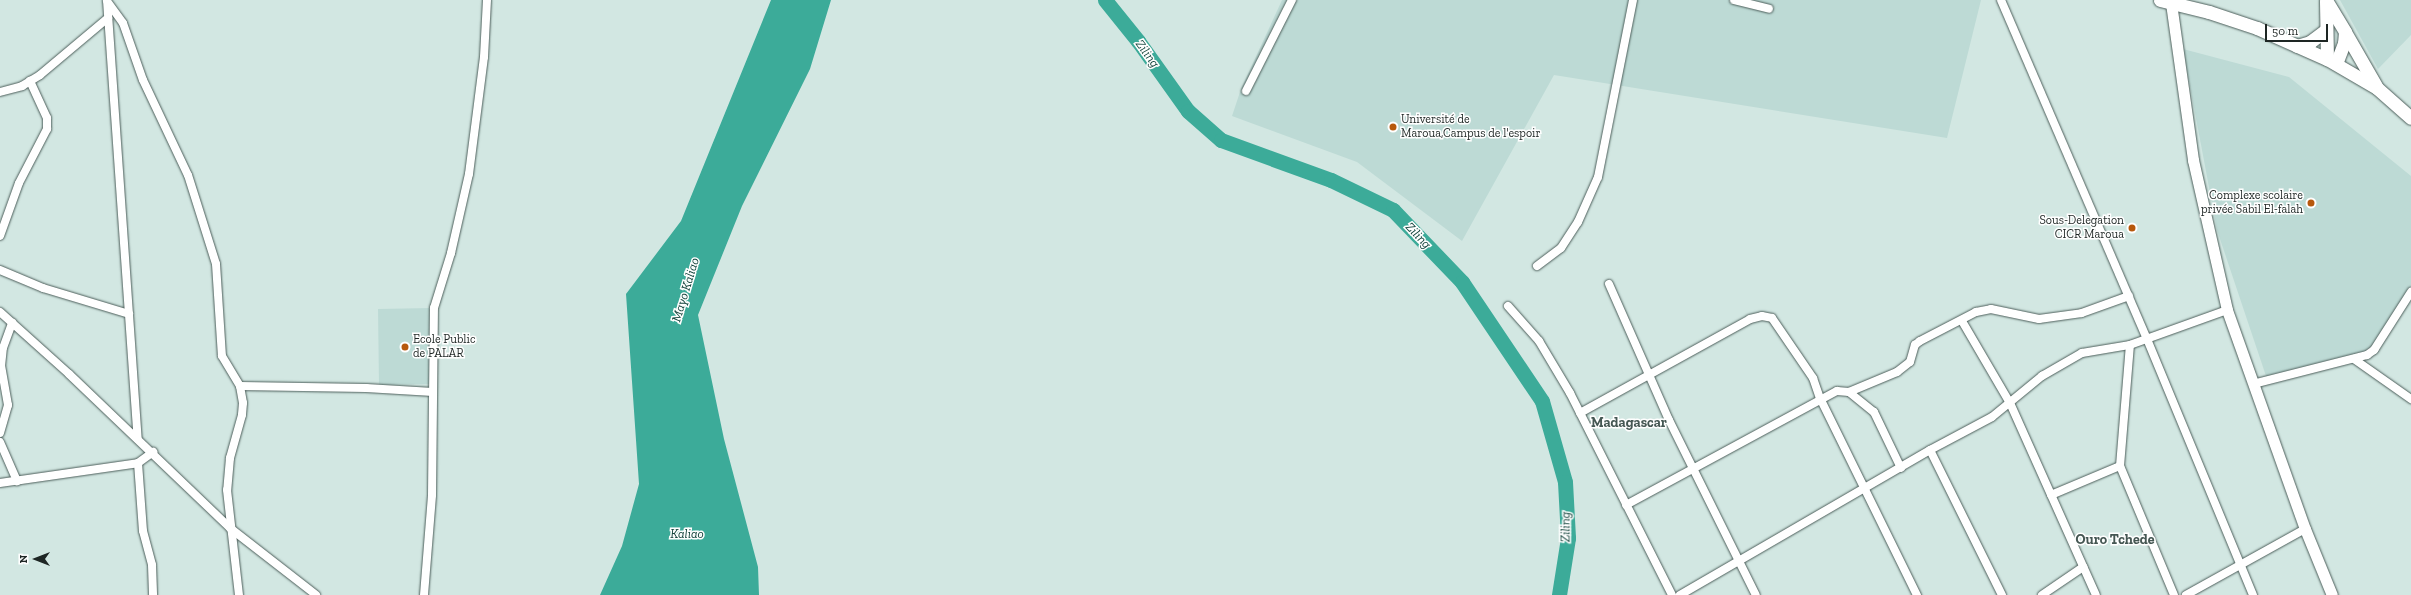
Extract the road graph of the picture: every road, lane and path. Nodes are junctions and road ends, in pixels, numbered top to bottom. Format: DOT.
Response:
graph roads {
  1 [pos="488,0"];
  2 [pos="1292,0"];
  3 [pos="1633,0"];
  4 [pos="1734,0"];
  5 [pos="2001,0"];
  6 [pos="2326,0"];
  7 [pos="107,1"];
  8 [pos="2166,1"];
  9 [pos="1769,10"];
  10 [pos="108,18"];
  11 [pos="2326,30"];
  12 [pos="2345,32"];
  13 [pos="2297,46"];
  14 [pos="2332,62"];
  15 [pos="30,81"];
  16 [pos="2377,88"];
  17 [pos="1246,91"];
  18 [pos="0,92"];
  19 [pos="2411,118"];
  20 [pos="0,236"];
  21 [pos="1537,266"];
  22 [pos="0,270"];
  23 [pos="1609,284"];
  24 [pos="2411,292"];
  25 [pos="2129,296"];
  26 [pos="1508,306"];
  27 [pos="2227,310"];
  28 [pos="0,312"];
  29 [pos="129,314"];
  30 [pos="1962,321"];
  31 [pos="12,323"];
  32 [pos="2147,339"];
  33 [pos="2130,345"];
  34 [pos="2354,359"];
  35 [pos="1649,376"];
  36 [pos="2253,384"];
  37 [pos="240,386"];
  38 [pos="433,392"];
  39 [pos="1849,392"];
  40 [pos="1820,398"];
  41 [pos="2411,399"];
  42 [pos="2010,403"];
  43 [pos="1580,413"];
  44 [pos="0,433"];
  45 [pos="138,439"];
  46 [pos="0,442"];
  47 [pos="1930,450"];
  48 [pos="153,452"];
  49 [pos="138,463"];
  50 [pos="2120,466"];
  51 [pos="1901,468"];
  52 [pos="1692,470"];
  53 [pos="17,481"];
  54 [pos="0,482"];
  55 [pos="1864,488"];
  56 [pos="2051,495"];
  57 [pos="1626,505"];
  58 [pos="230,528"];
  59 [pos="2305,529"];
  60 [pos="1740,562"];
  61 [pos="2240,566"];
  62 [pos="2083,567"];
  63 [pos="153,595"];
  64 [pos="239,595"];
  65 [pos="316,595"];
  66 [pos="424,595"];
  67 [pos="1672,595"];
  68 [pos="1680,595"];
  69 [pos="1756,595"];
  70 [pos="1917,595"];
  71 [pos="2002,595"];
  72 [pos="2042,595"];
  73 [pos="2096,595"];
  74 [pos="2174,595"];
  75 [pos="2186,595"];
  76 [pos="2253,595"];
  77 [pos="2332,595"];
  1 -- 38 [label="street"];
  2 -- 17 [label="street"];
  3 -- 21 [label="street"];
  4 -- 9 [label="street"];
  5 -- 25 [label="street"];
  6 -- 11 [label="main road"];
  6 -- 12 [label="main road"];
  7 -- 10 [label="street"];
  7 -- 37 [label="street"];
  8 -- 13 [label="main road"];
  8 -- 27 [label="main road"];
  10 -- 15 [label="street"];
  10 -- 29 [label="street"];
  11 -- 13 [label="main road"];
  11 -- 14 [label="main road"];
  12 -- 14 [label="main road"];
  12 -- 16 [label="main road"];
  13 -- 14 [label="main road"];
  14 -- 16 [label="main road"];
  15 -- 18 [label="street"];
  15 -- 20 [label="street"];
  16 -- 19 [label="main road"];
  22 -- 29 [label="street"];
  23 -- 35 [label="street"];
  24 -- 34 [label="street"];
  25 -- 30 [label="street"];
  25 -- 32 [label="street"];
  26 -- 43 [label="street"];
  27 -- 32 [label="street"];
  27 -- 36 [label="main road"];
  28 -- 31 [label="street"];
  29 -- 45 [label="street"];
  30 -- 39 [label="street"];
  30 -- 42 [label="street"];
  31 -- 44 [label="street"];
  31 -- 45 [label="street"];
  32 -- 33 [label="street"];
  32 -- 61 [label="street"];
  33 -- 42 [label="street"];
  33 -- 50 [label="street"];
  34 -- 36 [label="street"];
  34 -- 41 [label="street"];
  35 -- 40 [label="street"];
  35 -- 43 [label="street"];
  35 -- 52 [label="street"];
  36 -- 59 [label="main road"];
  37 -- 38 [label="street"];
  37 -- 58 [label="street"];
  38 -- 66 [label="street"];
  39 -- 40 [label="street"];
  39 -- 51 [label="street"];
  40 -- 52 [label="street"];
  40 -- 55 [label="street"];
  42 -- 47 [label="street"];
  42 -- 56 [label="street"];
  43 -- 57 [label="street"];
  45 -- 48 [label="street"];
  46 -- 53 [label="street"];
  47 -- 51 [label="street"];
  47 -- 71 [label="street"];
  48 -- 49 [label="street"];
  48 -- 58 [label="street"];
  49 -- 53 [label="street"];
  49 -- 63 [label="street"];
  50 -- 56 [label="street"];
  50 -- 74 [label="street"];
  51 -- 55 [label="street"];
  52 -- 57 [label="street"];
  52 -- 60 [label="street"];
  53 -- 54 [label="street"];
  55 -- 60 [label="street"];
  55 -- 70 [label="street"];
  56 -- 62 [label="street"];
  57 -- 67 [label="street"];
  58 -- 64 [label="street"];
  58 -- 65 [label="street"];
  59 -- 61 [label="street"];
  59 -- 77 [label="main road"];
  60 -- 68 [label="street"];
  60 -- 69 [label="street"];
  61 -- 75 [label="street"];
  61 -- 76 [label="street"];
  62 -- 72 [label="street"];
  62 -- 73 [label="street"];
}
